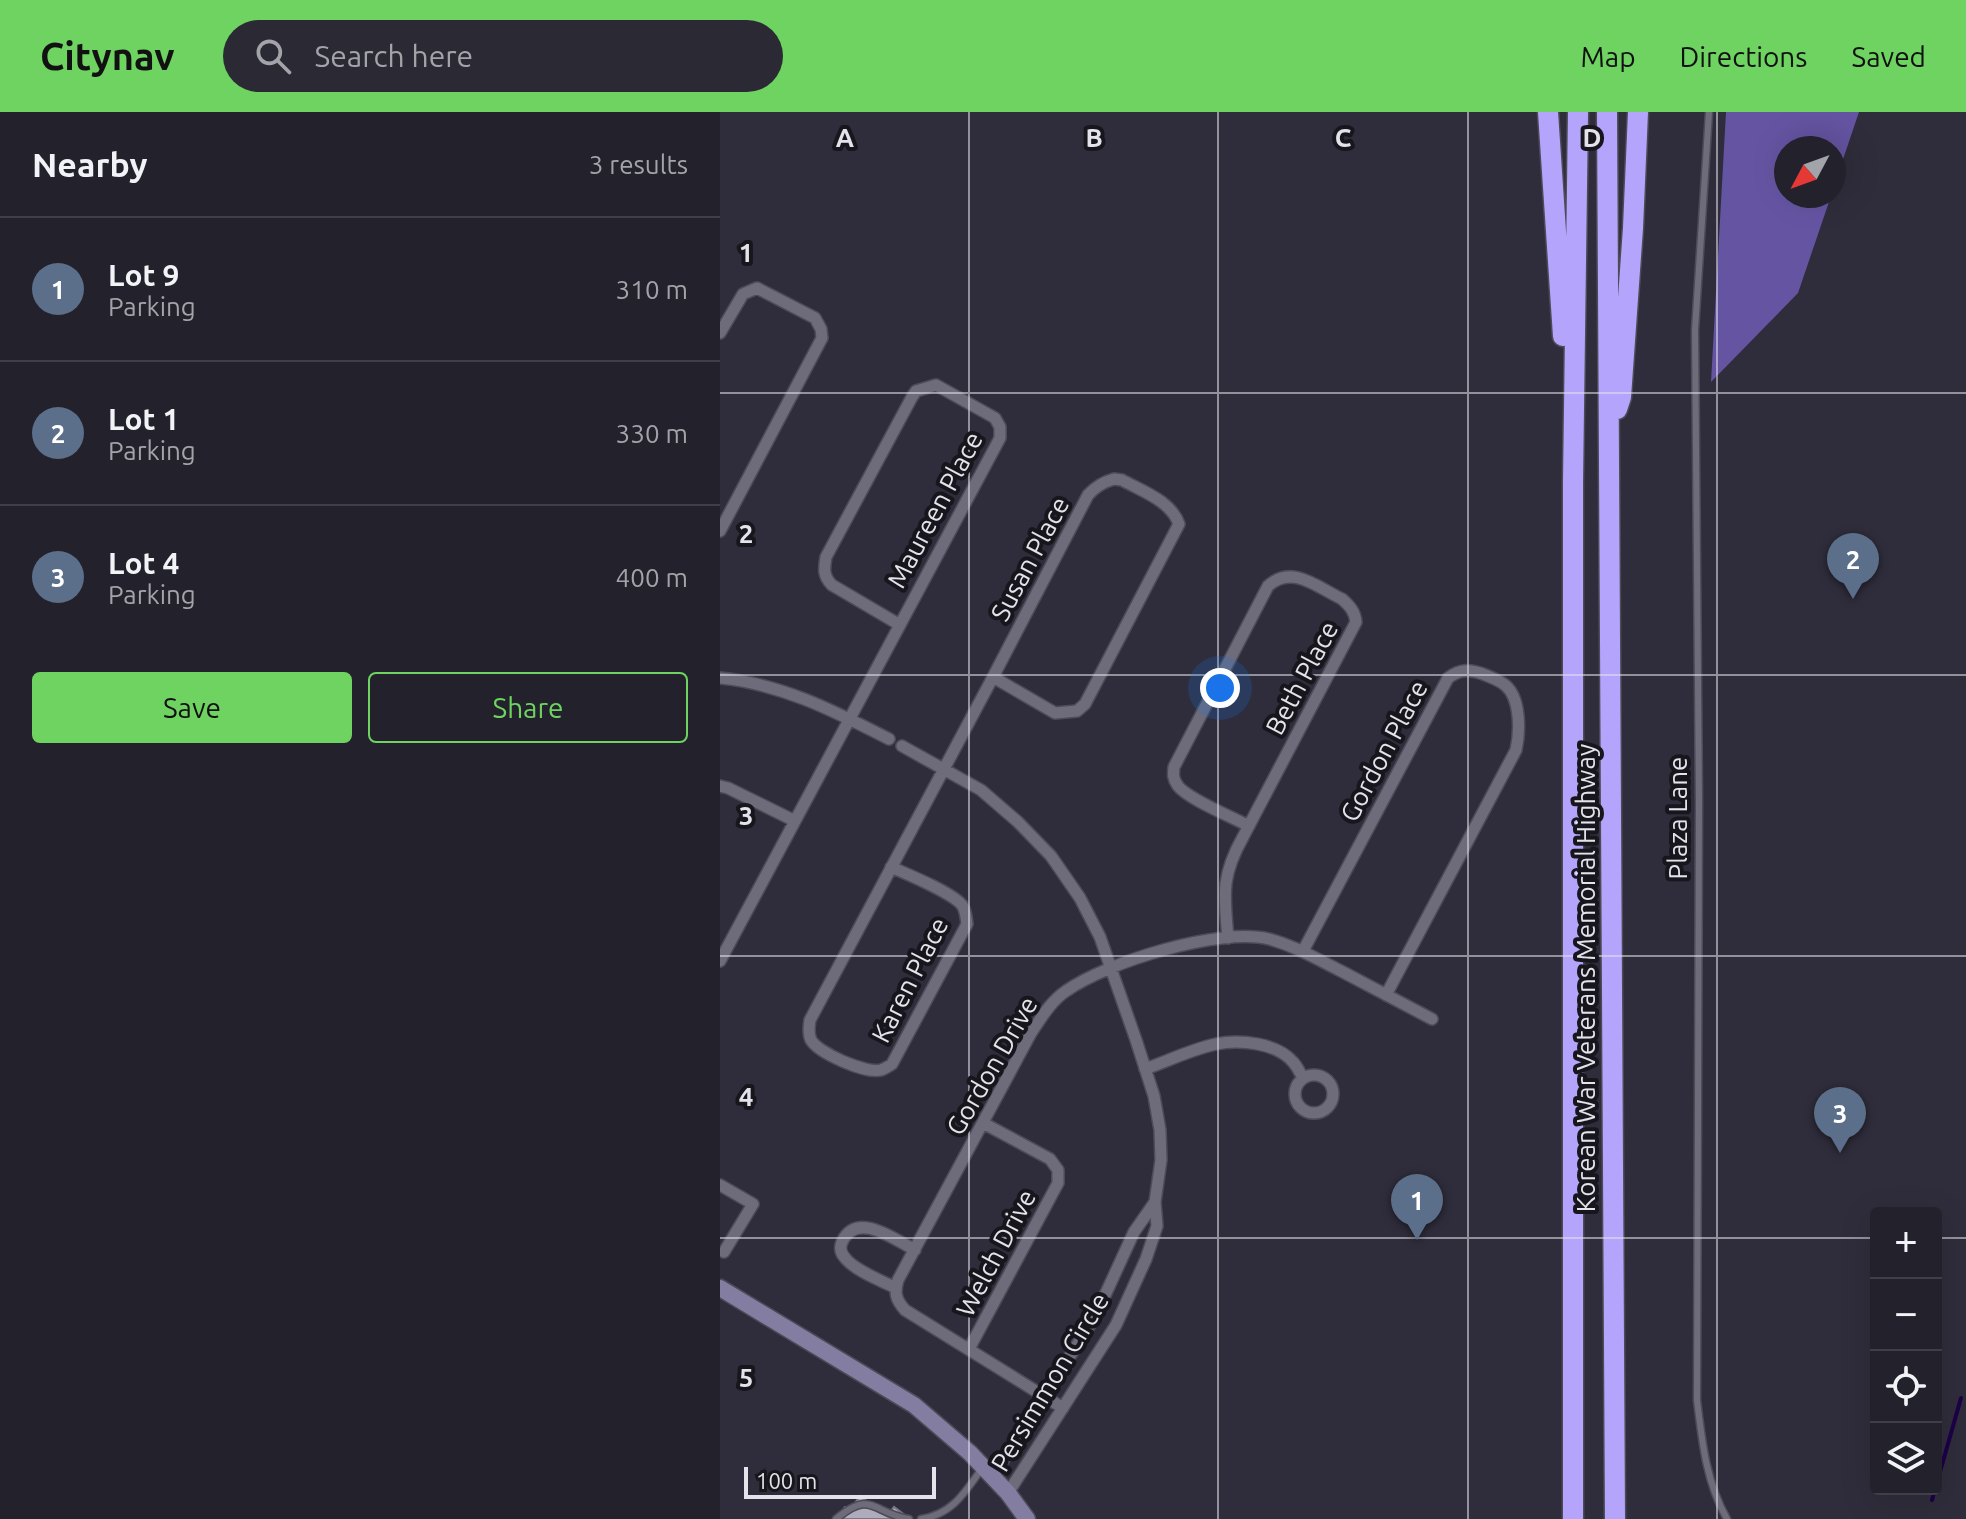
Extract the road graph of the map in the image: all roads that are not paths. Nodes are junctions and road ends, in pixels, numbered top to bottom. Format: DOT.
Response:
graph roads {
  1 [pos="1548,112"];
  2 [pos="1578,112"];
  3 [pos="1607,112"];
  4 [pos="1638,112"];
  5 [pos="1709,112"];
  6 [pos="720,333"];
  7 [pos="1609,436"];
  8 [pos="1573,483"];
  9 [pos="720,531"];
  10 [pos="900,625"];
  11 [pos="993,677"];
  12 [pos="720,678"];
  13 [pos="849,719"];
  14 [pos="889,739"];
  15 [pos="902,746"];
  16 [pos="944,770"];
  17 [pos="720,786"];
  18 [pos="795,821"];
  19 [pos="1249,826"];
  20 [pos="891,867"];
  21 [pos="1228,938"];
  22 [pos="1303,951"];
  23 [pos="720,961"];
  24 [pos="1110,966"];
  25 [pos="1386,995"];
  26 [pos="1432,1019"];
  27 [pos="1145,1069"];
  28 [pos="1303,1078"];
  29 [pos="983,1123"];
  30 [pos="720,1185"];
  31 [pos="1155,1202"];
  32 [pos="915,1250"];
  33 [pos="724,1252"];
  34 [pos="720,1288"];
  35 [pos="896,1288"];
  36 [pos="1102,1302"];
  37 [pos="1124,1306"];
  38 [pos="969,1349"];
  39 [pos="1045,1396"];
  40 [pos="1063,1408"];
  41 [pos="988,1472"];
  42 [pos="1008,1493"];
  43 [pos="836,1519"];
  44 [pos="909,1519"];
  45 [pos="921,1519"];
  46 [pos="1027,1519"];
  47 [pos="1573,1519"];
  48 [pos="1615,1519"];
  49 [pos="1727,1519"];
  1 -- 8 [label="highway, Korean War Veterans Memorial Highway"];
  2 -- 8 [label="highway, Korean War Veterans Memorial Highway"];
  3 -- 7 [label="highway, Korean War Veterans Memorial Highway"];
  4 -- 7 [label="highway, Korean War Veterans Memorial Highway"];
  5 -- 49 [label="lane, Plaza Lane"];
  6 -- 9 [label="street"];
  7 -- 48 [label="highway, Korean War Veterans Memorial Highway"];
  8 -- 47 [label="highway, Korean War Veterans Memorial Highway"];
  10 -- 10 [label="street, Maureen Place"];
  10 -- 13 [label="street, Maureen Place"];
  11 -- 11 [label="street, Susan Place"];
  11 -- 16 [label="street, Karen Place"];
  12 -- 13 [label="street"];
  13 -- 14 [label="street"];
  13 -- 18 [label="street, Maureen Place"];
  15 -- 16 [label="street, Persimmon Circle"];
  16 -- 20 [label="street, Karen Place"];
  16 -- 24 [label="street, Persimmon Circle"];
  17 -- 18 [label="street"];
  18 -- 23 [label="street, Maureen Place"];
  19 -- 19 [label="street, Beth Place"];
  19 -- 21 [label="street, Beth Place"];
  20 -- 20 [label="street, Karen Place"];
  21 -- 22 [label="street, Gordon Drive"];
  21 -- 24 [label="street, Gordon Drive"];
  22 -- 25 [label="street, Gordon Drive"];
  22 -- 25 [label="street, Gordon Place"];
  24 -- 27 [label="street, Persimmon Circle"];
  24 -- 29 [label="street, Gordon Drive"];
  25 -- 26 [label="street, Gordon Drive"];
  27 -- 28 [label="street"];
  27 -- 31 [label="street, Persimmon Circle"];
  29 -- 32 [label="street, Gordon Drive"];
  29 -- 38 [label="street, Welch Drive"];
  30 -- 33 [label="street"];
  31 -- 36 [label="street, Persimmon Circle"];
  31 -- 37 [label="street, Persimmon Circle"];
  32 -- 35 [label="street, Gordon Drive"];
  32 -- 35 [label="street"];
  34 -- 41 [label="street"];
  35 -- 38 [label="street"];
  36 -- 37 [label="street"];
  36 -- 39 [label="street, Persimmon Circle"];
  37 -- 40 [label="street, Persimmon Circle"];
  38 -- 39 [label="street"];
  39 -- 40 [label="street"];
  39 -- 41 [label="street, Persimmon Circle"];
  40 -- 42 [label="street, Persimmon Circle"];
  41 -- 42 [label="street"];
  41 -- 45 [label="lane"];
  42 -- 46 [label="street"];
  43 -- 44 [label="lane"];
}
